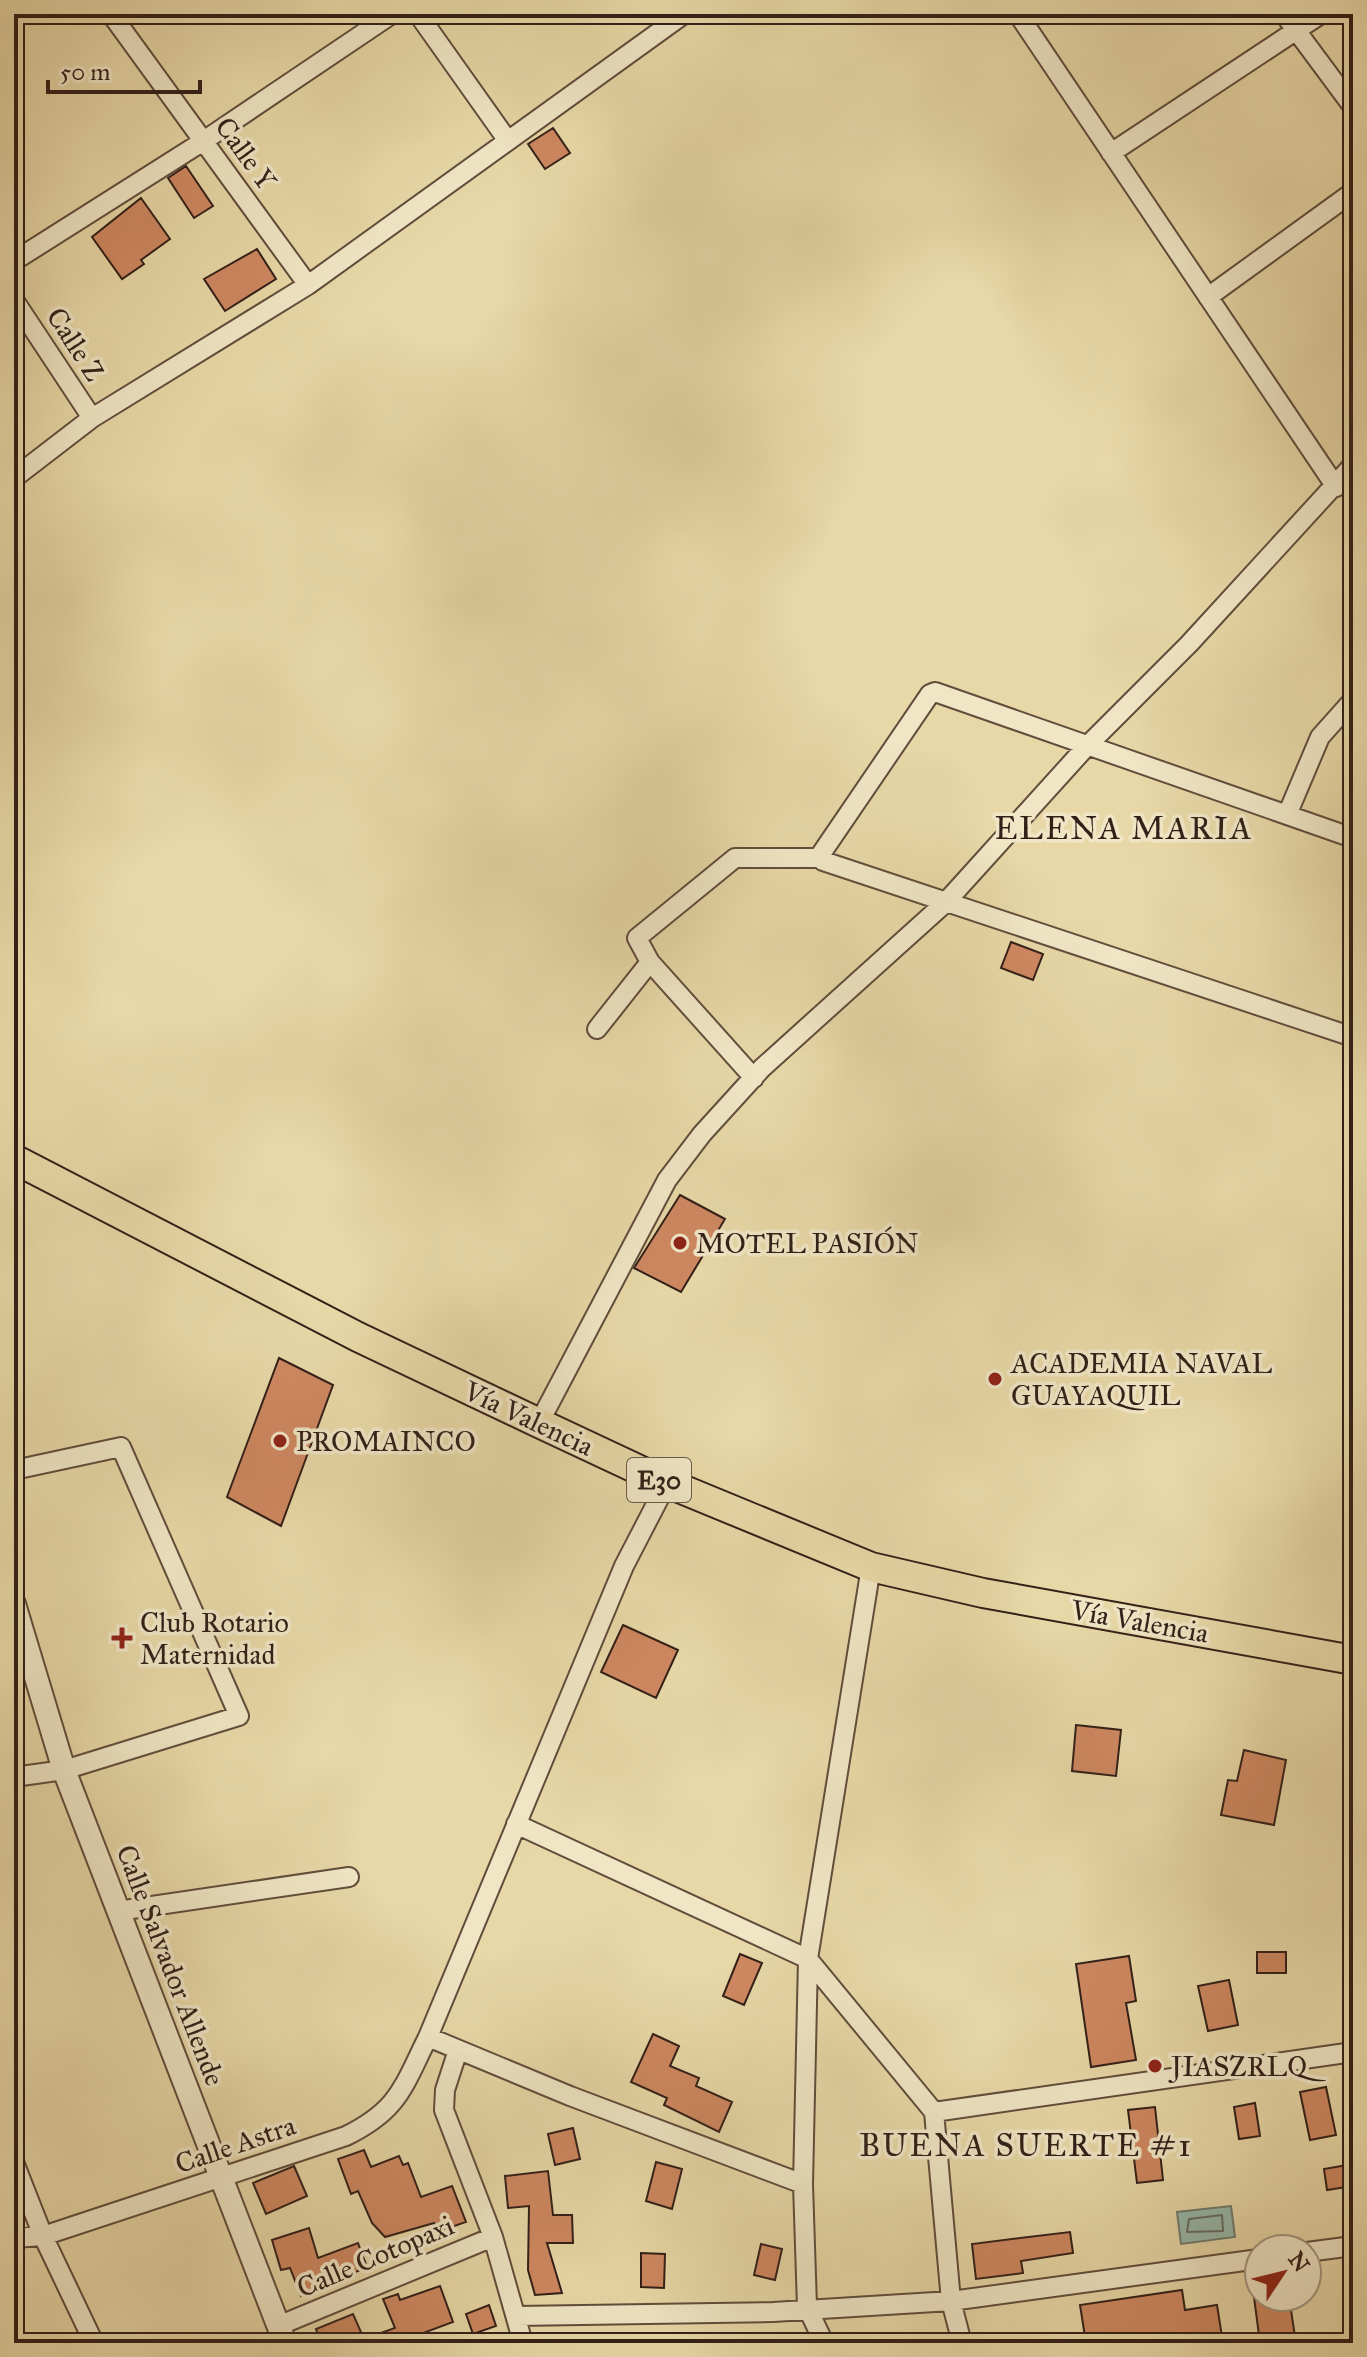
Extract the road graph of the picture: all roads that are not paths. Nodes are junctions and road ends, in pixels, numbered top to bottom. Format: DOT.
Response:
graph roads {
  1 [pos="111,14"];
  2 [pos="392,14"];
  3 [pos="418,14"];
  4 [pos="684,14"];
  5 [pos="1018,14"];
  6 [pos="1284,14"];
  7 [pos="1321,14"];
  8 [pos="1296,30"];
  9 [pos="1353,107"];
  10 [pos="508,141"];
  11 [pos="202,142"];
  12 [pos="1111,153"];
  13 [pos="1353,192"];
  14 [pos="14,261"];
  15 [pos="308,285"];
  16 [pos="1208,297"];
  17 [pos="14,300"];
  18 [pos="92,418"];
  19 [pos="1353,465"];
  20 [pos="14,478"];
  21 [pos="1336,487"];
  22 [pos="1353,700"];
  23 [pos="1086,747"];
  24 [pos="1287,815"];
  25 [pos="1353,838"];
  26 [pos="822,858"];
  27 [pos="945,903"];
  28 [pos="650,962"];
  29 [pos="597,1029"];
  30 [pos="1353,1037"];
  31 [pos="754,1078"];
  32 [pos="14,1159"];
  33 [pos="539,1423"];
  34 [pos="14,1470"];
  35 [pos="667,1483"];
  36 [pos="871,1567"];
  37 [pos="14,1604"];
  38 [pos="1353,1660"];
  39 [pos="64,1770"];
  40 [pos="14,1777"];
  41 [pos="516,1824"];
  42 [pos="349,1877"];
  43 [pos="118,1911"];
  44 [pos="808,1959"];
  45 [pos="428,2037"];
  46 [pos="458,2050"];
  47 [pos="1353,2052"];
  48 [pos="934,2112"];
  49 [pos="14,2162"];
  50 [pos="221,2180"];
  51 [pos="803,2184"];
  52 [pos="43,2236"];
  53 [pos="493,2237"];
  54 [pos="14,2238"];
  55 [pos="1353,2246"];
  56 [pos="1323,2250"];
  57 [pos="1243,2261"];
  58 [pos="951,2301"];
  59 [pos="807,2307"];
  60 [pos="516,2316"];
  61 [pos="282,2335"];
  62 [pos="94,2343"];
  63 [pos="523,2343"];
  64 [pos="824,2343"];
  65 [pos="962,2343"];
  1 -- 11 [label="street, Calle Y"];
  2 -- 11 [label="street"];
  3 -- 10 [label="street"];
  4 -- 10 [label="street"];
  5 -- 12 [label="street"];
  6 -- 8 [label="street"];
  7 -- 8 [label="street"];
  8 -- 9 [label="street"];
  8 -- 12 [label="street"];
  10 -- 15 [label="street"];
  11 -- 14 [label="street"];
  11 -- 15 [label="street, Calle Y"];
  12 -- 16 [label="street"];
  13 -- 16 [label="street"];
  15 -- 18 [label="street"];
  16 -- 21 [label="street"];
  17 -- 18 [label="street, Calle Z"];
  18 -- 20 [label="street"];
  19 -- 21 [label="street"];
  21 -- 23 [label="street"];
  22 -- 24 [label="street"];
  23 -- 24 [label="street"];
  23 -- 26 [label="street"];
  23 -- 27 [label="street"];
  24 -- 25 [label="street"];
  26 -- 27 [label="street"];
  26 -- 28 [label="street"];
  27 -- 30 [label="street"];
  27 -- 31 [label="street"];
  28 -- 29 [label="street"];
  28 -- 31 [label="street"];
  31 -- 33 [label="street"];
  32 -- 33 [label="highway, Vía Valencia / E30"];
  33 -- 35 [label="highway, Vía Valencia / E30"];
  34 -- 39 [label="street"];
  35 -- 36 [label="highway, Vía Valencia / E30"];
  35 -- 41 [label="street, Calle Astra"];
  36 -- 38 [label="highway, Vía Valencia / E30"];
  36 -- 44 [label="street"];
  37 -- 39 [label="street, Calle Salvador Allende"];
  39 -- 40 [label="street"];
  39 -- 43 [label="street, Calle Salvador Allende"];
  41 -- 44 [label="street"];
  41 -- 45 [label="street, Calle Astra"];
  42 -- 43 [label="street"];
  43 -- 50 [label="street, Calle Salvador Allende"];
  44 -- 48 [label="street"];
  44 -- 51 [label="street"];
  45 -- 46 [label="street"];
  45 -- 50 [label="street, Calle Astra"];
  46 -- 51 [label="street"];
  46 -- 53 [label="street"];
  47 -- 48 [label="street"];
  48 -- 58 [label="street"];
  49 -- 52 [label="street"];
  50 -- 52 [label="street, Calle Astra"];
  50 -- 61 [label="street, Calle Salvador Allende"];
  51 -- 59 [label="street"];
  52 -- 54 [label="street, Calle Astra"];
  52 -- 62 [label="street"];
  53 -- 60 [label="street"];
  53 -- 61 [label="street, Calle Cotopaxi"];
  55 -- 56 [label="street"];
  57 -- 58 [label="street"];
  58 -- 59 [label="street"];
  58 -- 65 [label="street"];
  59 -- 60 [label="street"];
  59 -- 64 [label="street"];
  60 -- 63 [label="street"];
}
